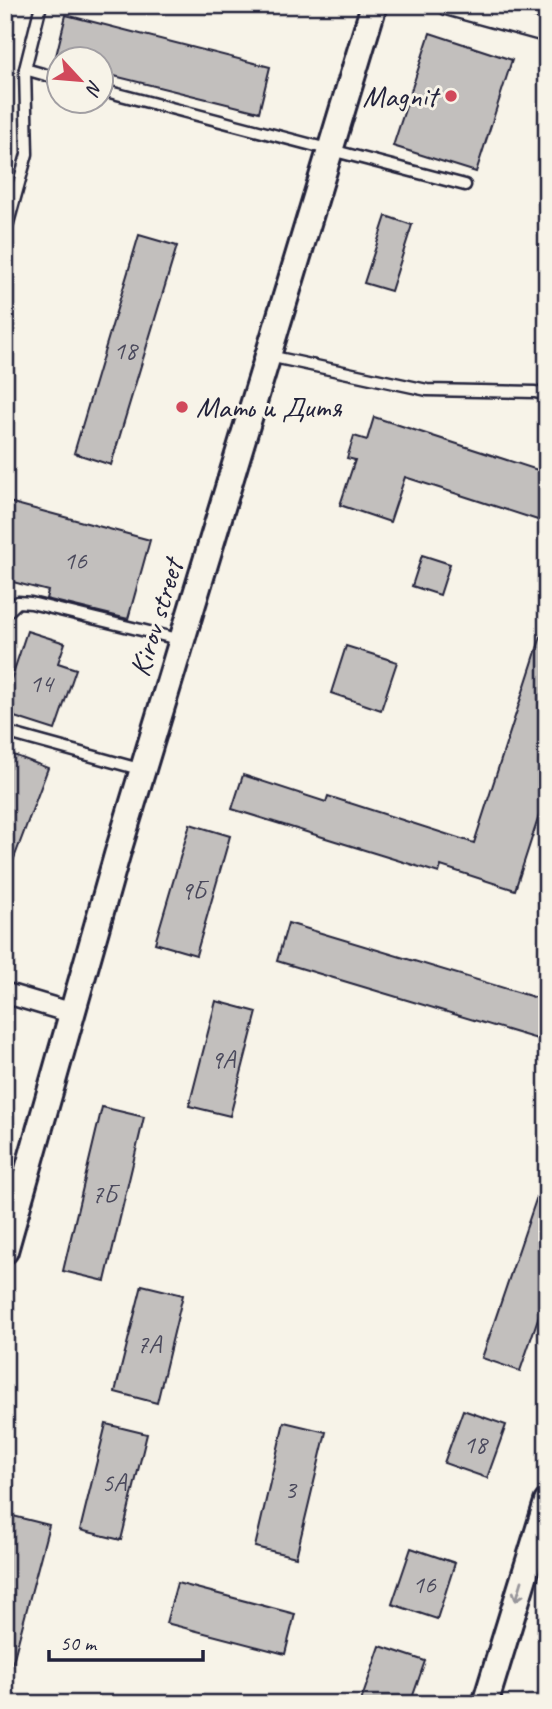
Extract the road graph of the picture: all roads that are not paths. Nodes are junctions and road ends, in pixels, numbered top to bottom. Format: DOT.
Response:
graph roads {
  1 [pos="41,5"];
  2 [pos="374,5"];
  3 [pos="448,5"];
  4 [pos="547,32"];
  5 [pos="25,69"];
  6 [pos="46,75"];
  7 [pos="116,94"];
  8 [pos="330,151"];
  9 [pos="465,185"];
  10 [pos="5,234"];
  11 [pos="268,356"];
  12 [pos="547,395"];
  13 [pos="5,614"];
  14 [pos="182,640"];
  15 [pos="5,732"];
  16 [pos="143,770"];
  17 [pos="5,993"];
  18 [pos="72,1013"];
  19 [pos="5,1251"];
  20 [pos="547,1502"];
  21 [pos="485,1704"];
  1 -- 5 [label="lane"];
  2 -- 8 [label="street, Kirov street"];
  3 -- 4 [label="street"];
  5 -- 6 [label="lane"];
  5 -- 10 [label="lane"];
  7 -- 8 [label="lane"];
  8 -- 9 [label="lane"];
  8 -- 11 [label="street, Kirov street"];
  11 -- 12 [label="lane"];
  11 -- 14 [label="street, Kirov street"];
  13 -- 14 [label="lane"];
  14 -- 16 [label="street, Kirov street"];
  15 -- 16 [label="lane"];
  16 -- 18 [label="street, Kirov street"];
  17 -- 18 [label="street"];
  18 -- 19 [label="street, Kirov street"];
  20 -- 21 [label="street, one-way"];
}
